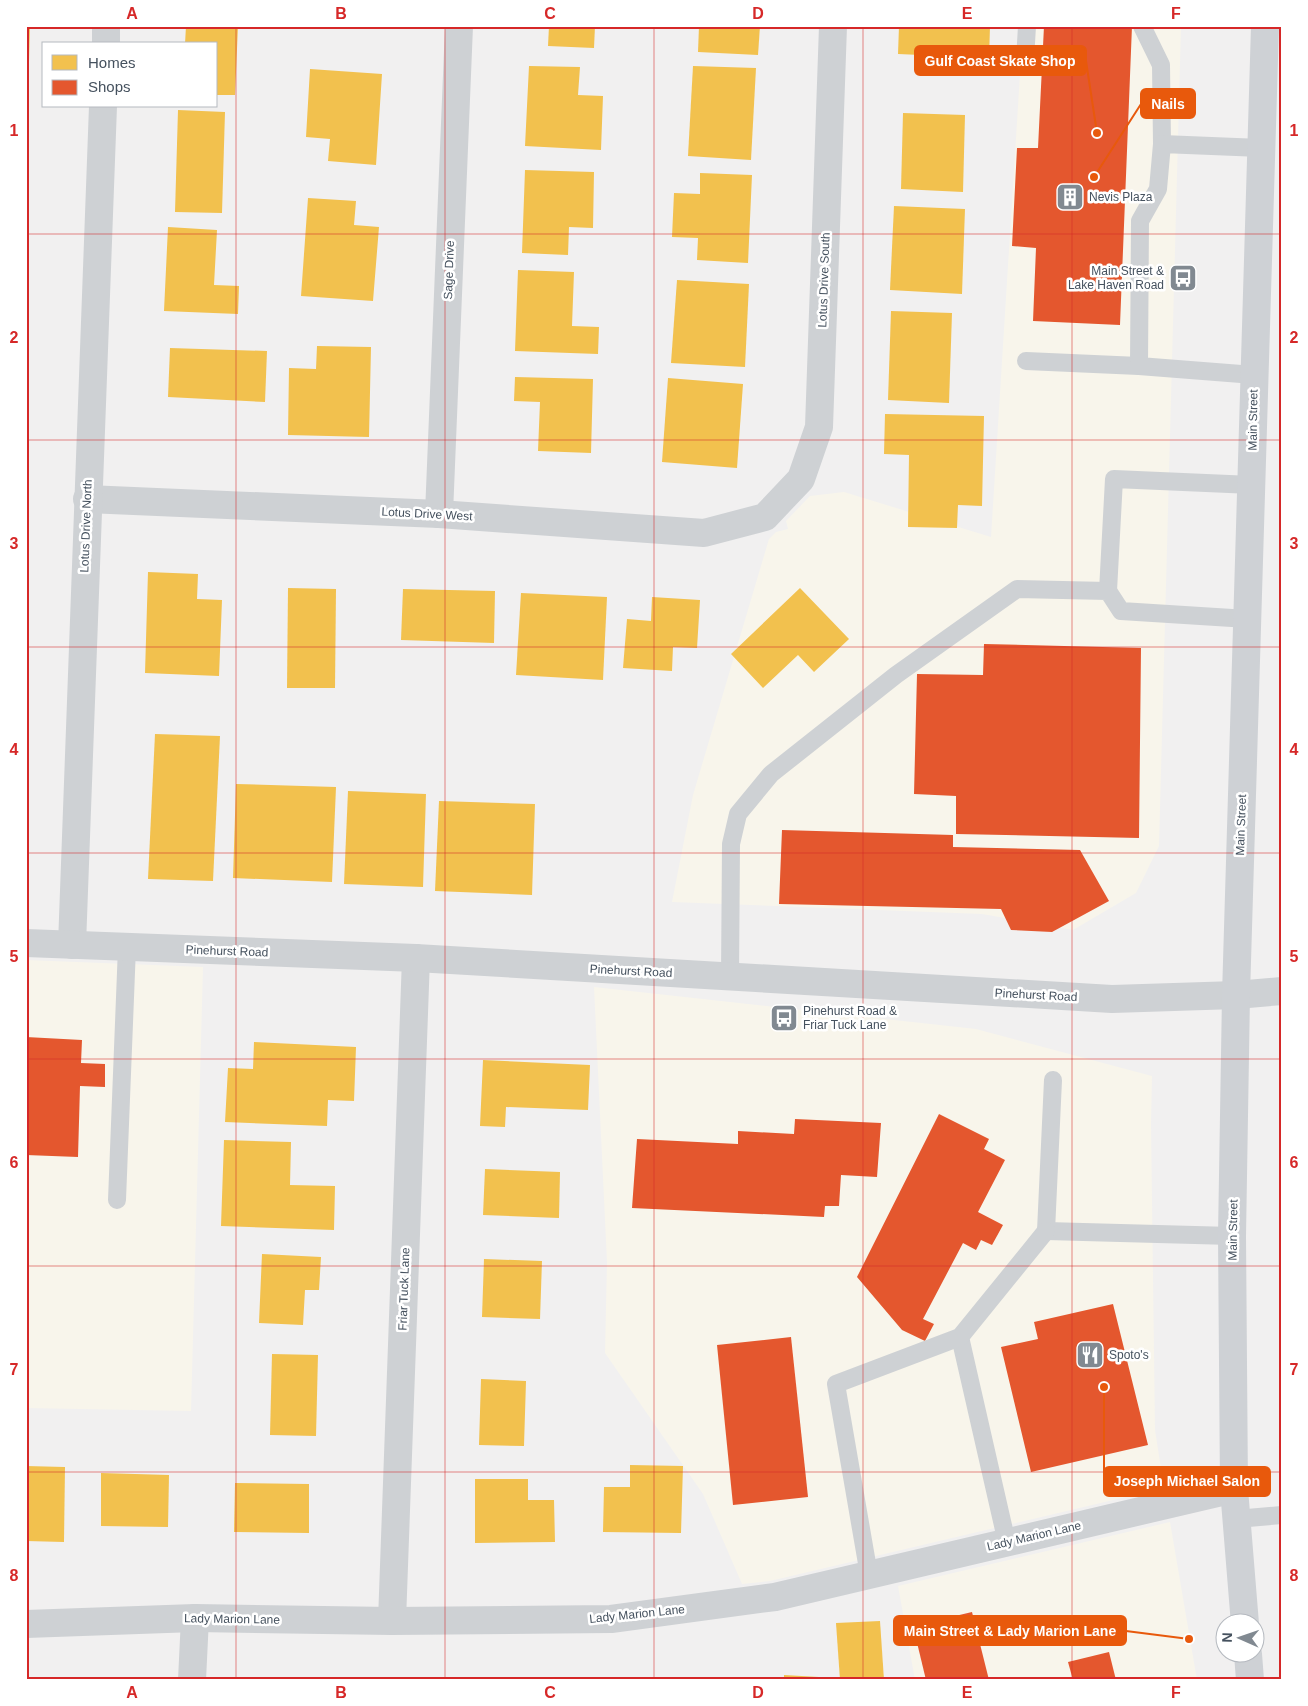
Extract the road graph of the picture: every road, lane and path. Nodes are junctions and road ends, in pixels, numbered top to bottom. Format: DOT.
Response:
graph roads {
  1 [pos="106,26"];
  2 [pos="459,26"];
  3 [pos="833,26"];
  4 [pos="1027,26"];
  5 [pos="1142,26"];
  6 [pos="1265,26"];
  7 [pos="106,42"];
  8 [pos="1025,60"];
  9 [pos="103,108"];
  10 [pos="1162,144"];
  11 [pos="1261,148"];
  12 [pos="1026,361"];
  13 [pos="1138,366"];
  14 [pos="1254,375"];
  15 [pos="1252,485"];
  16 [pos="87,499"];
  17 [pos="439,514"];
  18 [pos="765,517"];
  19 [pos="1108,590"];
  20 [pos="1248,619"];
  21 [pos="26,943"];
  22 [pos="72,945"];
  23 [pos="127,947"];
  24 [pos="416,958"];
  25 [pos="730,976"];
  26 [pos="1282,991"];
  27 [pos="1236,995"];
  28 [pos="1053,1080"];
  29 [pos="117,1200"];
  30 [pos="1046,1231"];
  31 [pos="1232,1236"];
  32 [pos="960,1337"];
  33 [pos="1234,1489"];
  34 [pos="1282,1515"];
  35 [pos="1236,1519"];
  36 [pos="1007,1543"];
  37 [pos="869,1575"];
  38 [pos="1244,1614"];
  39 [pos="195,1618"];
  40 [pos="392,1621"];
  41 [pos="26,1624"];
  42 [pos="1249,1664"];
  43 [pos="192,1680"];
  44 [pos="1250,1680"];
  1 -- 7 [label="street"];
  2 -- 17 [label="street, Sage Drive"];
  3 -- 18 [label="street, Lotus Drive South"];
  4 -- 8 [label="lane"];
  5 -- 10 [label="lane"];
  6 -- 11 [label="main road, Main Street"];
  9 -- 16 [label="street, Lotus Drive North"];
  10 -- 11 [label="lane"];
  10 -- 13 [label="lane"];
  11 -- 14 [label="main road, Main Street"];
  12 -- 13 [label="lane"];
  13 -- 14 [label="lane"];
  14 -- 15 [label="main road, Main Street"];
  15 -- 19 [label="lane"];
  15 -- 20 [label="main road, Main Street"];
  16 -- 17 [label="street, Lotus Drive West"];
  16 -- 22 [label="street, Lotus Drive North"];
  17 -- 18 [label="street, Lotus Drive West"];
  19 -- 20 [label="lane"];
  19 -- 25 [label="lane"];
  20 -- 27 [label="main road, Main Street"];
  21 -- 22 [label="street, Pinehurst Road"];
  22 -- 23 [label="street, Pinehurst Road"];
  23 -- 24 [label="street, Pinehurst Road"];
  23 -- 29 [label="lane"];
  24 -- 25 [label="street, Pinehurst Road"];
  24 -- 40 [label="street, Friar Tuck Lane"];
  25 -- 27 [label="street, Pinehurst Road"];
  26 -- 27 [label="street, Pinehurst Road"];
  27 -- 31 [label="main road, Main Street"];
  28 -- 30 [label="lane"];
  30 -- 31 [label="lane"];
  30 -- 32 [label="lane"];
  31 -- 33 [label="main road, Main Street"];
  32 -- 36 [label="lane"];
  32 -- 37 [label="lane"];
  33 -- 35 [label="main road, Main Street"];
  33 -- 36 [label="street, Lady Marion Lane"];
  34 -- 35 [label="lane"];
  35 -- 38 [label="main road, Main Street"];
  36 -- 37 [label="street, Lady Marion Lane"];
  37 -- 40 [label="street, Lady Marion Lane"];
  39 -- 40 [label="street, Lady Marion Lane"];
  39 -- 41 [label="street, Lady Marion Lane"];
  39 -- 43 [label="street"];
  42 -- 44 [label="main road"];
}
